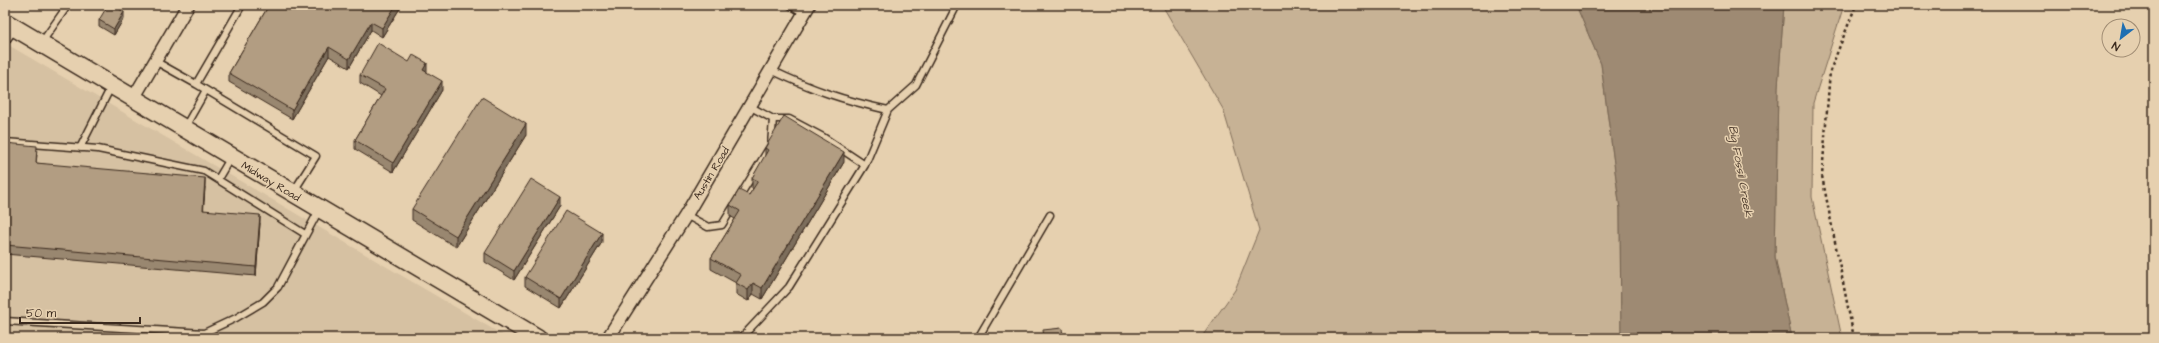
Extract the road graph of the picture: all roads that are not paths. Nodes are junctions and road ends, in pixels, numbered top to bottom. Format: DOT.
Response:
graph roads {
  1 [pos="68,5"];
  2 [pos="188,5"];
  3 [pos="242,5"];
  4 [pos="790,5"];
  5 [pos="957,5"];
  6 [pos="807,9"];
  7 [pos="10,25"];
  8 [pos="5,42"];
  9 [pos="41,44"];
  10 [pos="155,61"];
  11 [pos="771,70"];
  12 [pos="196,84"];
  13 [pos="112,86"];
  14 [pos="206,90"];
  15 [pos="133,99"];
  16 [pos="751,107"];
  17 [pos="888,110"];
  18 [pos="773,120"];
  19 [pos="184,129"];
  20 [pos="5,142"];
  21 [pos="80,148"];
  22 [pos="231,157"];
  23 [pos="865,165"];
  24 [pos="218,179"];
  25 [pos="293,194"];
  26 [pos="319,210"];
  27 [pos="686,215"];
  28 [pos="1050,215"];
  29 [pos="305,234"];
  30 [pos="5,320"];
  31 [pos="538,338"];
  32 [pos="608,338"];
  33 [pos="741,338"];
  34 [pos="978,338"];
  1 -- 9 [label="lane"];
  2 -- 10 [label="street"];
  3 -- 12 [label="lane"];
  4 -- 6 [label="lane"];
  5 -- 17 [label="lane"];
  6 -- 11 [label="street, Austin Road"];
  7 -- 8 [label="lane"];
  7 -- 9 [label="main road, Midway Road"];
  9 -- 13 [label="main road, Midway Road"];
  10 -- 12 [label="lane"];
  10 -- 15 [label="street"];
  11 -- 16 [label="street, Austin Road"];
  11 -- 17 [label="lane"];
  12 -- 14 [label="lane"];
  13 -- 15 [label="main road, Midway Road"];
  13 -- 21 [label="lane"];
  14 -- 19 [label="lane"];
  14 -- 25 [label="lane"];
  15 -- 19 [label="main road, Midway Road"];
  16 -- 18 [label="lane"];
  16 -- 27 [label="street, Austin Road"];
  17 -- 23 [label="lane"];
  18 -- 23 [label="lane"];
  18 -- 27 [label="lane"];
  19 -- 22 [label="main road, Midway Road"];
  20 -- 21 [label="lane"];
  21 -- 24 [label="lane"];
  22 -- 24 [label="lane"];
  22 -- 25 [label="main road, Midway Road"];
  23 -- 33 [label="lane"];
  24 -- 29 [label="lane"];
  25 -- 26 [label="main road, Midway Road"];
  26 -- 29 [label="lane"];
  26 -- 31 [label="main road, Midway Road"];
  27 -- 32 [label="street, Austin Road"];
  28 -- 34 [label="lane"];
  29 -- 30 [label="lane"];
}
